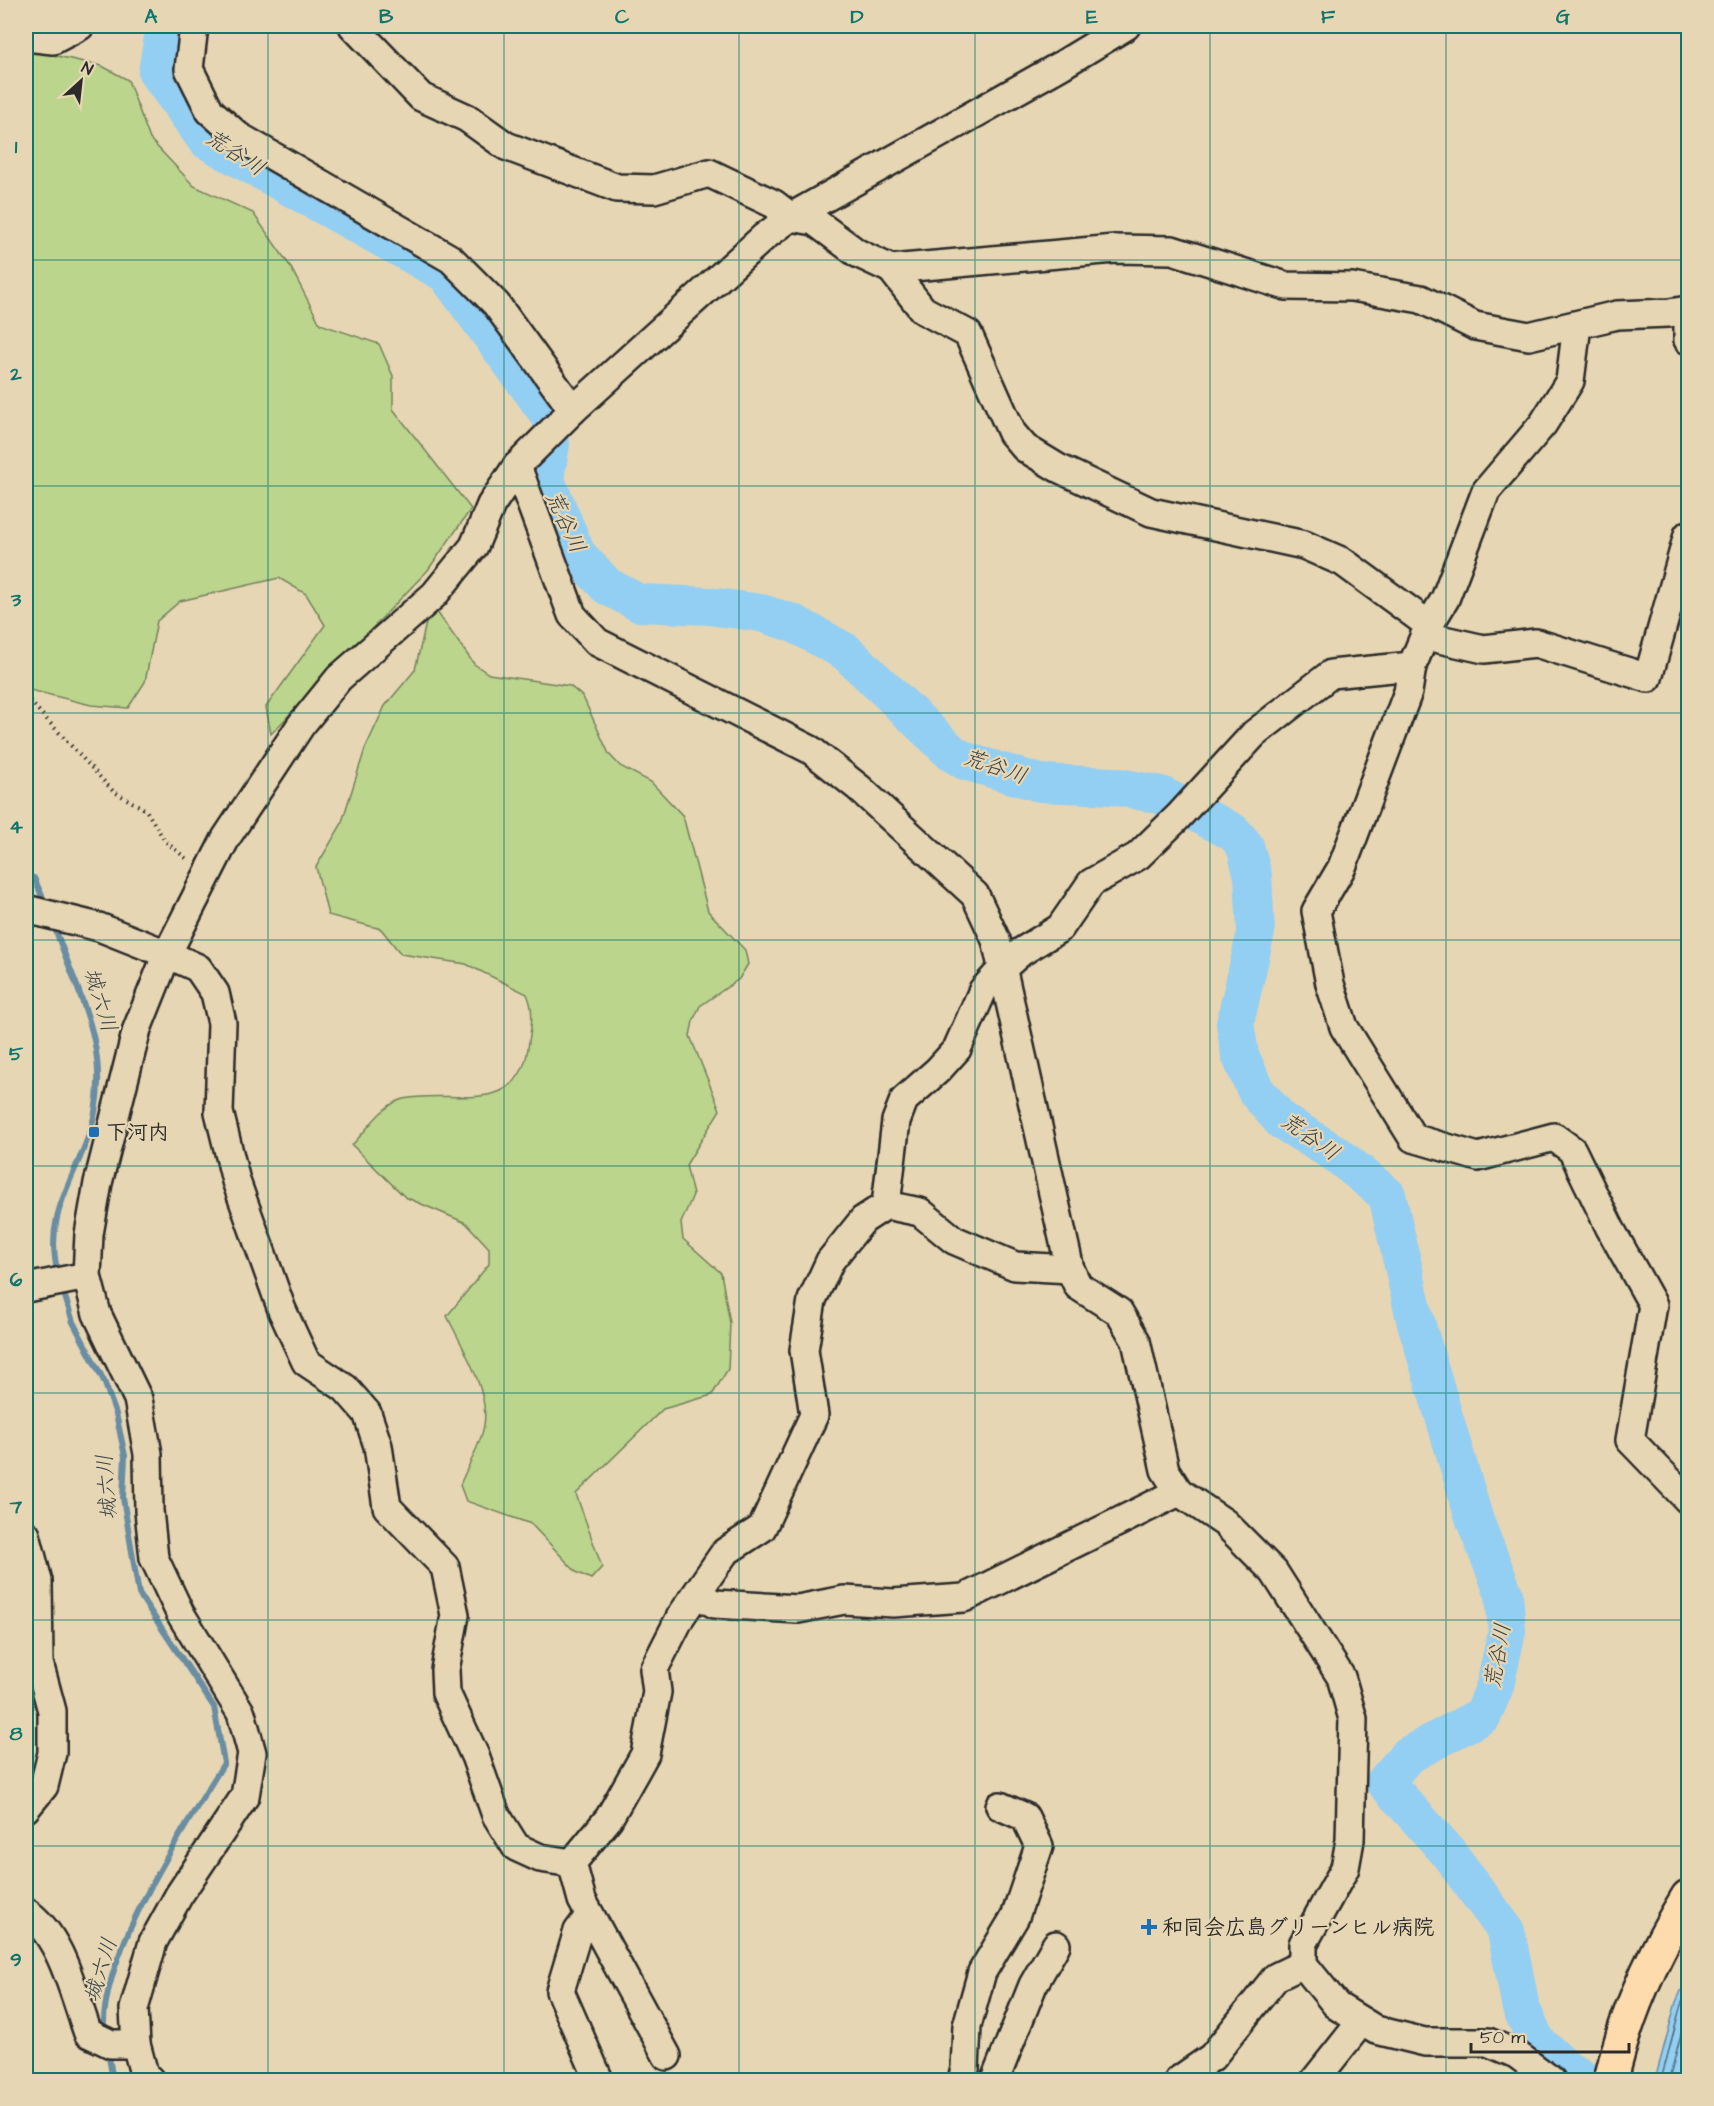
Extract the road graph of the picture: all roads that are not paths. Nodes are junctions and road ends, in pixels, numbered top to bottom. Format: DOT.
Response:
graph roads {
  1 [pos="80,26"];
  2 [pos="194,26"];
  3 [pos="353,26"];
  4 [pos="1126,26"];
  5 [pos="26,37"];
  6 [pos="791,217"];
  7 [pos="891,269"];
  8 [pos="1689,310"];
  9 [pos="1689,316"];
  10 [pos="1578,325"];
  11 [pos="1689,340"];
  12 [pos="573,410"];
  13 [pos="517,466"];
  14 [pos="1689,535"];
  15 [pos="1427,630"];
  16 [pos="1412,666"];
  17 [pos="26,909"];
  18 [pos="166,954"];
  19 [pos="1003,968"];
  20 [pos="886,1205"];
  21 [pos="1070,1269"];
  22 [pos="82,1277"];
  23 [pos="36,1286"];
  24 [pos="1179,1492"];
  25 [pos="1689,1500"];
  26 [pos="26,1535"];
  27 [pos="698,1595"];
  28 [pos="1000,1806"];
  29 [pos="26,1808"];
  30 [pos="572,1863"];
  31 [pos="1689,1897"];
  32 [pos="26,1912"];
  33 [pos="590,1915"];
  34 [pos="1056,1945"];
  35 [pos="1303,1964"];
  36 [pos="1361,2022"];
  37 [pos="136,2044"];
  38 [pos="667,2056"];
  39 [pos="150,2080"];
  40 [pos="599,2080"];
  41 [pos="962,2080"];
  42 [pos="995,2080"];
  43 [pos="1179,2080"];
  44 [pos="1315,2080"];
  45 [pos="1551,2080"];
  46 [pos="1611,2080"];
  1 -- 5 [label="street"];
  2 -- 12 [label="street"];
  3 -- 6 [label="street"];
  4 -- 6 [label="street"];
  6 -- 7 [label="street"];
  6 -- 12 [label="street"];
  7 -- 10 [label="street"];
  7 -- 15 [label="street"];
  8 -- 10 [label="street"];
  9 -- 11 [label="street"];
  10 -- 15 [label="street"];
  12 -- 13 [label="street"];
  13 -- 18 [label="street"];
  13 -- 19 [label="street"];
  14 -- 15 [label="street"];
  15 -- 16 [label="street"];
  16 -- 19 [label="street"];
  16 -- 25 [label="street"];
  17 -- 18 [label="street"];
  18 -- 22 [label="street"];
  18 -- 30 [label="street"];
  19 -- 20 [label="street"];
  19 -- 21 [label="street"];
  20 -- 21 [label="street"];
  20 -- 27 [label="street"];
  21 -- 24 [label="street"];
  22 -- 23 [label="street"];
  22 -- 37 [label="street"];
  24 -- 27 [label="street"];
  24 -- 35 [label="street"];
  26 -- 29 [label="street"];
  27 -- 30 [label="street"];
  28 -- 41 [label="street"];
  30 -- 33 [label="street"];
  31 -- 46 [label="main road"];
  32 -- 37 [label="street"];
  33 -- 38 [label="street"];
  33 -- 40 [label="street"];
  34 -- 42 [label="street"];
  35 -- 36 [label="street"];
  35 -- 43 [label="street"];
  36 -- 44 [label="street"];
  36 -- 45 [label="street"];
  37 -- 39 [label="street"];
}
